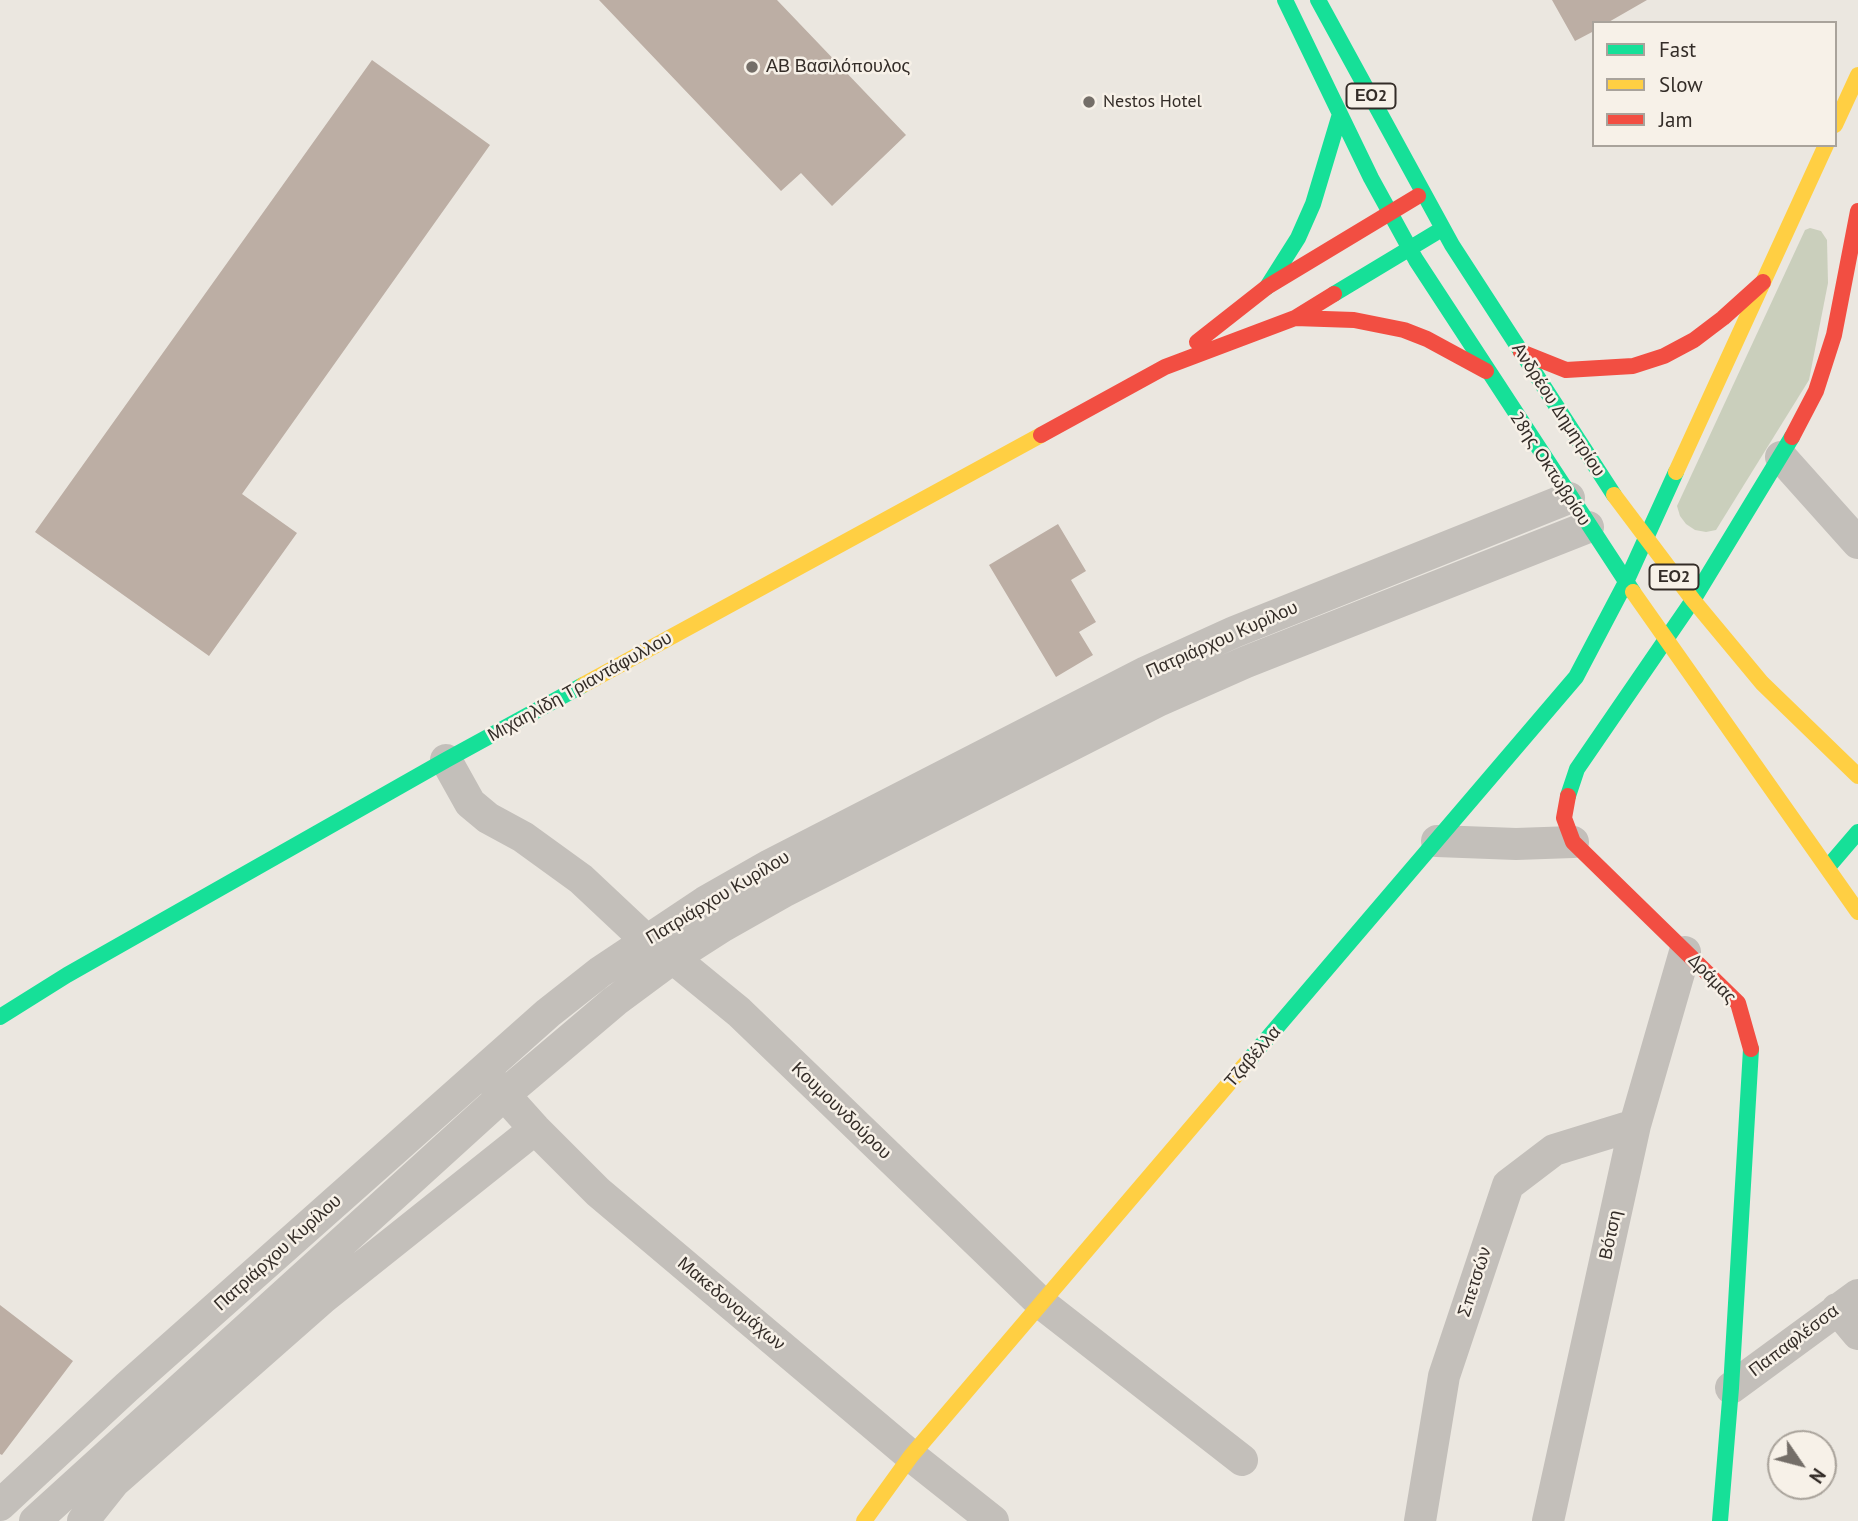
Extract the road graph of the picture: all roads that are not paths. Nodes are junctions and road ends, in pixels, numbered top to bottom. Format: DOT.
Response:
graph roads {
  1 [pos="1284,0"];
  2 [pos="1318,0"];
  3 [pos="1858,75"];
  4 [pos="1340,114"];
  5 [pos="1837,121"];
  6 [pos="1825,147"];
  7 [pos="1423,193"];
  8 [pos="1858,211"];
  9 [pos="1390,213"];
  10 [pos="1443,228"];
  11 [pos="1409,248"];
  12 [pos="1853,261"];
  13 [pos="1763,282"];
  14 [pos="1267,287"];
  15 [pos="1295,318"];
  16 [pos="1521,352"];
  17 [pos="1165,367"];
  18 [pos="1488,372"];
  19 [pos="1781,457"];
  20 [pos="1569,498"];
  21 [pos="1588,527"];
  22 [pos="1645,538"];
  23 [pos="1858,542"];
  24 [pos="1626,582"];
  25 [pos="1693,600"];
  26 [pos="1234,632"];
  27 [pos="1667,640"];
  28 [pos="1246,662"];
  29 [pos="446,760"];
  30 [pos="1858,776"];
  31 [pos="946,791"];
  32 [pos="1858,832"];
  33 [pos="1437,841"];
  34 [pos="1573,842"];
  35 [pos="1828,867"];
  36 [pos="1858,912"];
  37 [pos="646,940"];
  38 [pos="1685,952"];
  39 [pos="673,958"];
  40 [pos="0,1017"];
  41 [pos="483,1071"];
  42 [pos="504,1095"];
  43 [pos="1635,1125"];
  44 [pos="535,1129"];
  45 [pos="1848,1302"];
  46 [pos="1042,1304"];
  47 [pos="1858,1334"];
  48 [pos="127,1387"];
  49 [pos="1731,1388"];
  50 [pos="150,1415"];
  51 [pos="911,1456"];
  52 [pos="1242,1460"];
  53 [pos="0,1505"];
  54 [pos="35,1521"];
  55 [pos="83,1521"];
  56 [pos="864,1521"];
  57 [pos="993,1521"];
  58 [pos="1420,1521"];
  59 [pos="1548,1521"];
  60 [pos="1720,1521"];
  1 -- 4 [label="street, 28ης Οκτωβρίου / ΕΟ2"];
  2 -- 7 [label="street, Ανδρέου Δημητρίου / ΕΟ2"];
  3 -- 5 [label="street"];
  4 -- 9 [label="street, 28ης Οκτωβρίου / ΕΟ2"];
  4 -- 14 [label="street"];
  6 -- 13 [label="street, Τζαβέλλα"];
  7 -- 9 [label="street, Μιχαηλίδη Τριαντάφυλλου"];
  7 -- 10 [label="street, Ανδρέου Δημητρίου / ΕΟ2"];
  8 -- 12 [label="street"];
  9 -- 11 [label="street, 28ης Οκτωβρίου / ΕΟ2"];
  9 -- 14 [label="street, Μιχαηλίδη Τριαντάφυλλου"];
  10 -- 11 [label="street, Μιχαηλίδη Τριαντάφυλλου"];
  10 -- 16 [label="street, Ανδρέου Δημητρίου / ΕΟ2"];
  11 -- 15 [label="street, Μιχαηλίδη Τριαντάφυλλου"];
  11 -- 18 [label="street, 28ης Οκτωβρίου / ΕΟ2"];
  12 -- 19 [label="street"];
  13 -- 16 [label="street"];
  13 -- 22 [label="street, Τζαβέλλα"];
  14 -- 17 [label="street, Μιχαηλίδη Τριαντάφυλλου"];
  15 -- 17 [label="street, Μιχαηλίδη Τριαντάφυλλου"];
  15 -- 18 [label="street"];
  16 -- 22 [label="street, Ανδρέου Δημητρίου / ΕΟ2"];
  17 -- 29 [label="street, Μιχαηλίδη Τριαντάφυλλου"];
  18 -- 20 [label="street, 28ης Οκτωβρίου / ΕΟ2"];
  19 -- 23 [label="street"];
  19 -- 25 [label="street"];
  20 -- 21 [label="street, 28ης Οκτωβρίου / ΕΟ2"];
  20 -- 26 [label="street, Πατριάρχου Κυρίλου"];
  21 -- 24 [label="street, 28ης Οκτωβρίου / ΕΟ2"];
  21 -- 28 [label="street, Πατριάρχου Κυρίλου"];
  22 -- 24 [label="street, Τζαβέλλα"];
  22 -- 25 [label="street, Ανδρέου Δημητρίου / ΕΟ2"];
  24 -- 27 [label="street, 28ης Οκτωβρίου / ΕΟ2"];
  24 -- 33 [label="street, Τζαβέλλα"];
  25 -- 27 [label="street"];
  25 -- 30 [label="street, Ανδρέου Δημητρίου / ΕΟ2"];
  26 -- 28 [label="street"];
  26 -- 31 [label="street, Πατριάρχου Κυρίλου"];
  27 -- 34 [label="street"];
  27 -- 35 [label="street, 28ης Οκτωβρίου / ΕΟ2"];
  28 -- 31 [label="street, Πατριάρχου Κυρίλου"];
  29 -- 37 [label="street, Κουμουνδούρου"];
  29 -- 40 [label="street, Μιχαηλίδη Τριαντάφυλλου"];
  31 -- 37 [label="street, Πατριάρχου Κυρίλου"];
  31 -- 39 [label="street, Πατριάρχου Κυρίλου"];
  32 -- 35 [label="street"];
  33 -- 34 [label="street"];
  33 -- 46 [label="street, Τζαβέλλα"];
  34 -- 38 [label="street, Δράμας"];
  35 -- 36 [label="street, 28ης Οκτωβρίου / ΕΟ2"];
  37 -- 39 [label="street, Κουμουνδούρου"];
  37 -- 41 [label="street, Πατριάρχου Κυρίλου"];
  38 -- 43 [label="street, Βότση"];
  38 -- 49 [label="street, Δράμας"];
  39 -- 42 [label="street, Πατριάρχου Κυρίλου"];
  39 -- 46 [label="street, Κουμουνδούρου"];
  41 -- 42 [label="street, Μακεδονομάχων"];
  41 -- 48 [label="street, Πατριάρχου Κυρίλου"];
  42 -- 44 [label="street, Μακεδονομάχων"];
  42 -- 50 [label="street, Πατριάρχου Κυρίλου"];
  43 -- 58 [label="street, Σπετσών"];
  43 -- 59 [label="street, Βότση"];
  44 -- 51 [label="street, Μακεδονομάχων"];
  44 -- 55 [label="street"];
  45 -- 47 [label="street"];
  45 -- 49 [label="street, Παπαφλέσσα"];
  46 -- 51 [label="street, Τζαβέλλα"];
  46 -- 52 [label="street, Κουμουνδούρου"];
  48 -- 50 [label="street"];
  48 -- 53 [label="street, Πατριάρχου Κυρίλου"];
  49 -- 60 [label="street, Δράμας"];
  50 -- 54 [label="street, Πατριάρχου Κυρίλου"];
  51 -- 56 [label="street, Τζαβέλλα"];
  51 -- 57 [label="street, Μακεδονομάχων"];
}
